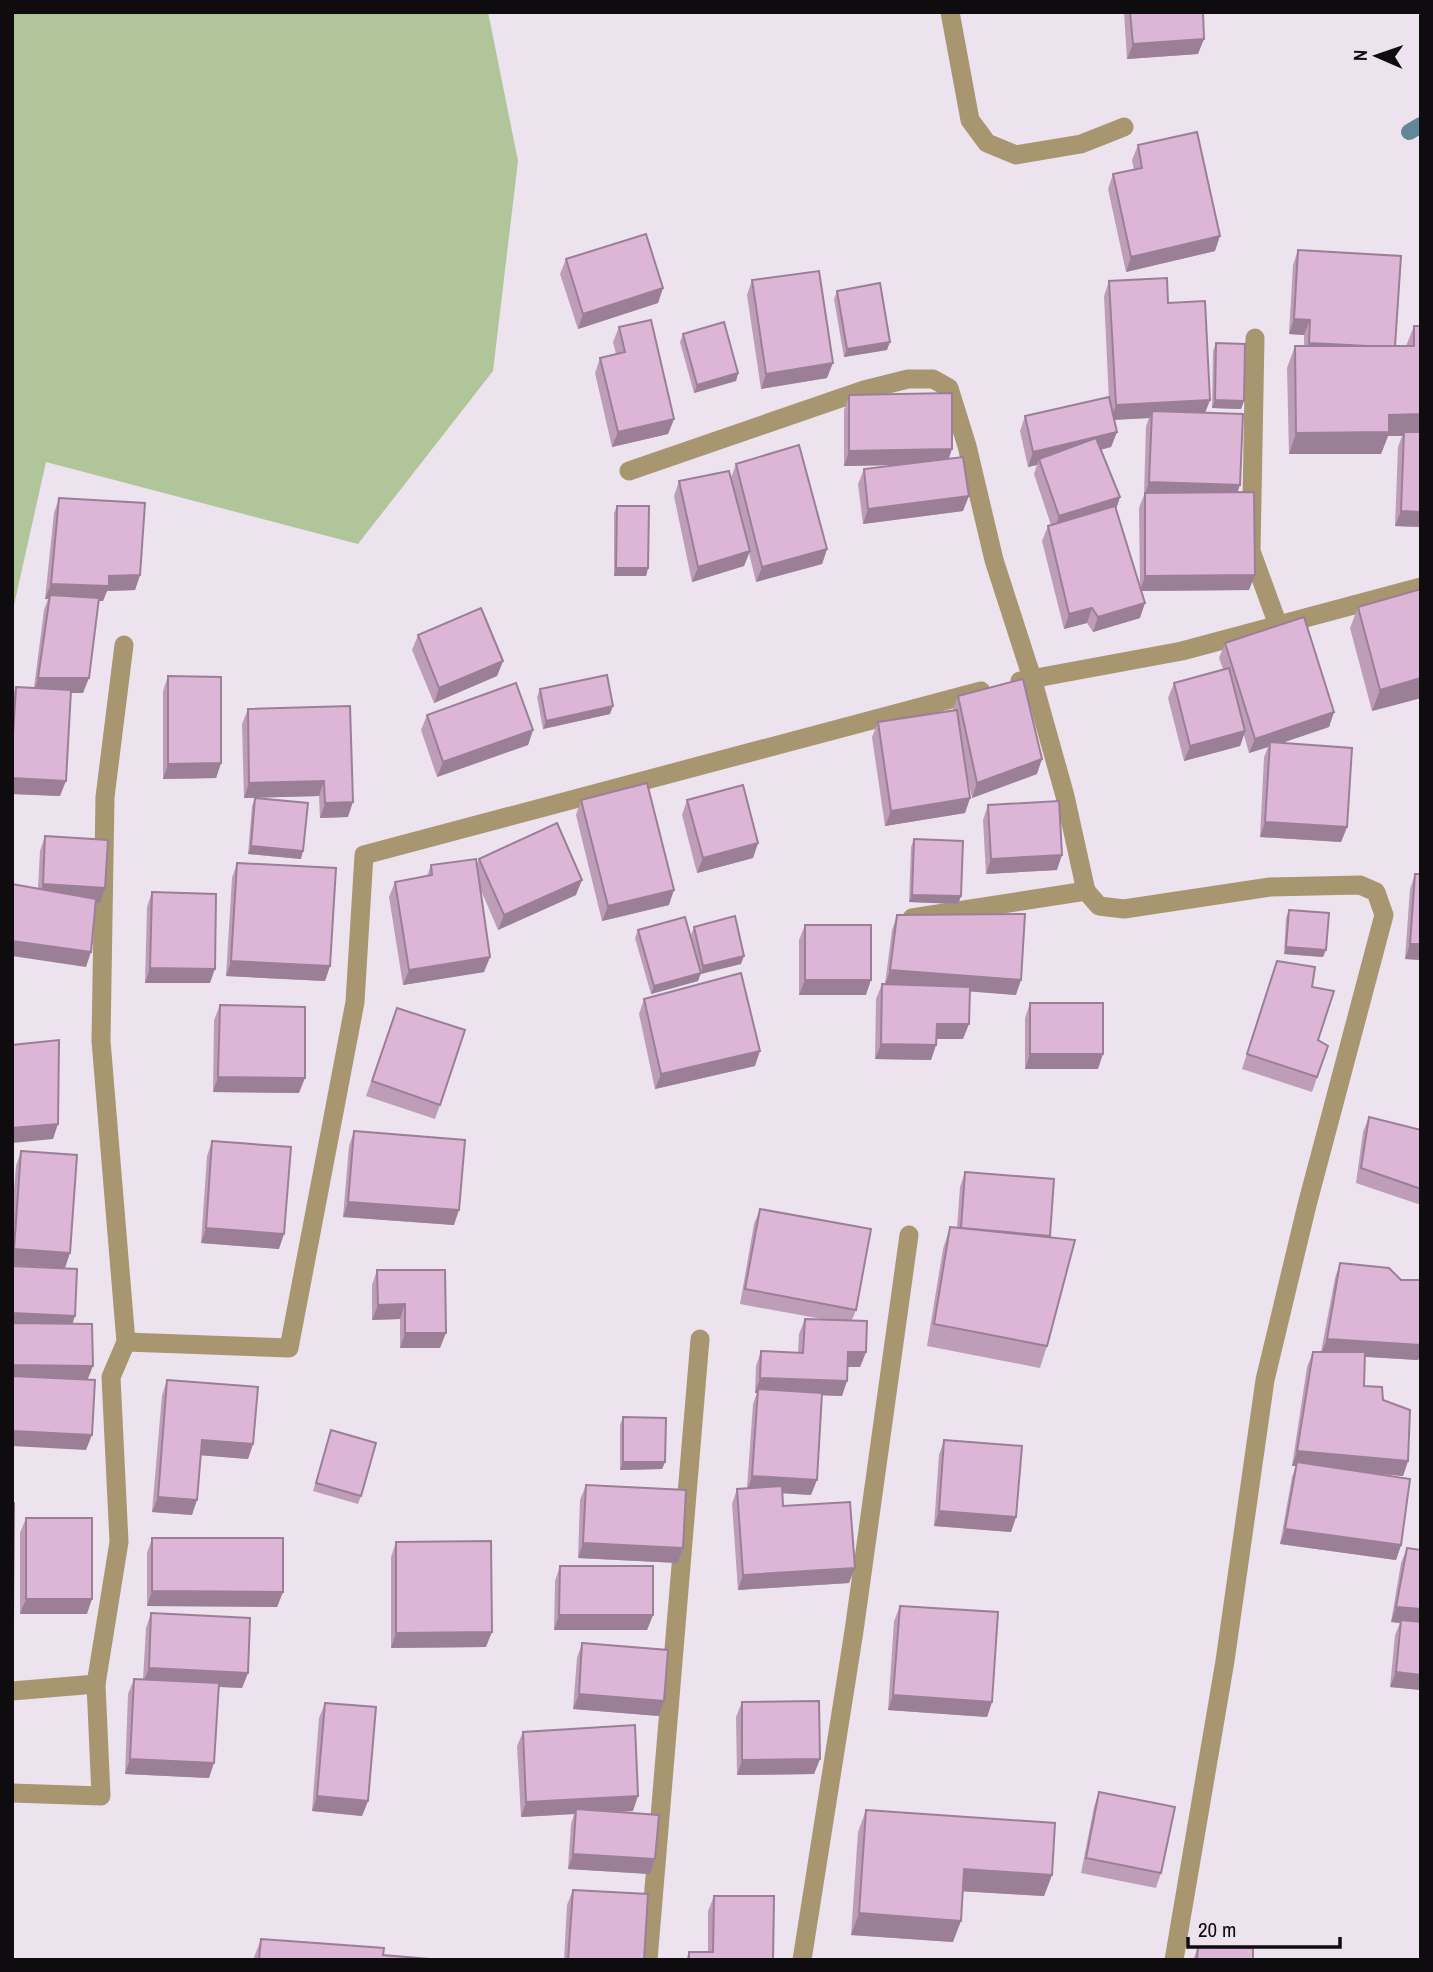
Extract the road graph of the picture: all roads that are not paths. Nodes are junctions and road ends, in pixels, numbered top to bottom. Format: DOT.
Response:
graph roads {
  1 [pos="950,12"];
  2 [pos="1124,127"];
  3 [pos="1255,338"];
  4 [pos="629,471"];
  5 [pos="1421,587"];
  6 [pos="1278,625"];
  7 [pos="124,645"];
  8 [pos="1032,678"];
  9 [pos="1086,891"];
  10 [pos="912,918"];
  11 [pos="909,1235"];
  12 [pos="701,1339"];
  13 [pos="126,1342"];
  14 [pos="96,1684"];
  15 [pos="12,1691"];
  16 [pos="12,1793"];
  17 [pos="648,1960"];
  18 [pos="802,1960"];
  19 [pos="1174,1960"];
  1 -- 2 [label="street"];
  3 -- 6 [label="street"];
  4 -- 8 [label="street"];
  5 -- 6 [label="street"];
  6 -- 8 [label="street"];
  7 -- 13 [label="street"];
  8 -- 9 [label="street"];
  8 -- 13 [label="street"];
  9 -- 10 [label="street"];
  9 -- 19 [label="street"];
  11 -- 18 [label="street"];
  12 -- 17 [label="street"];
  13 -- 14 [label="street"];
  14 -- 15 [label="street"];
  14 -- 16 [label="street"];
}
